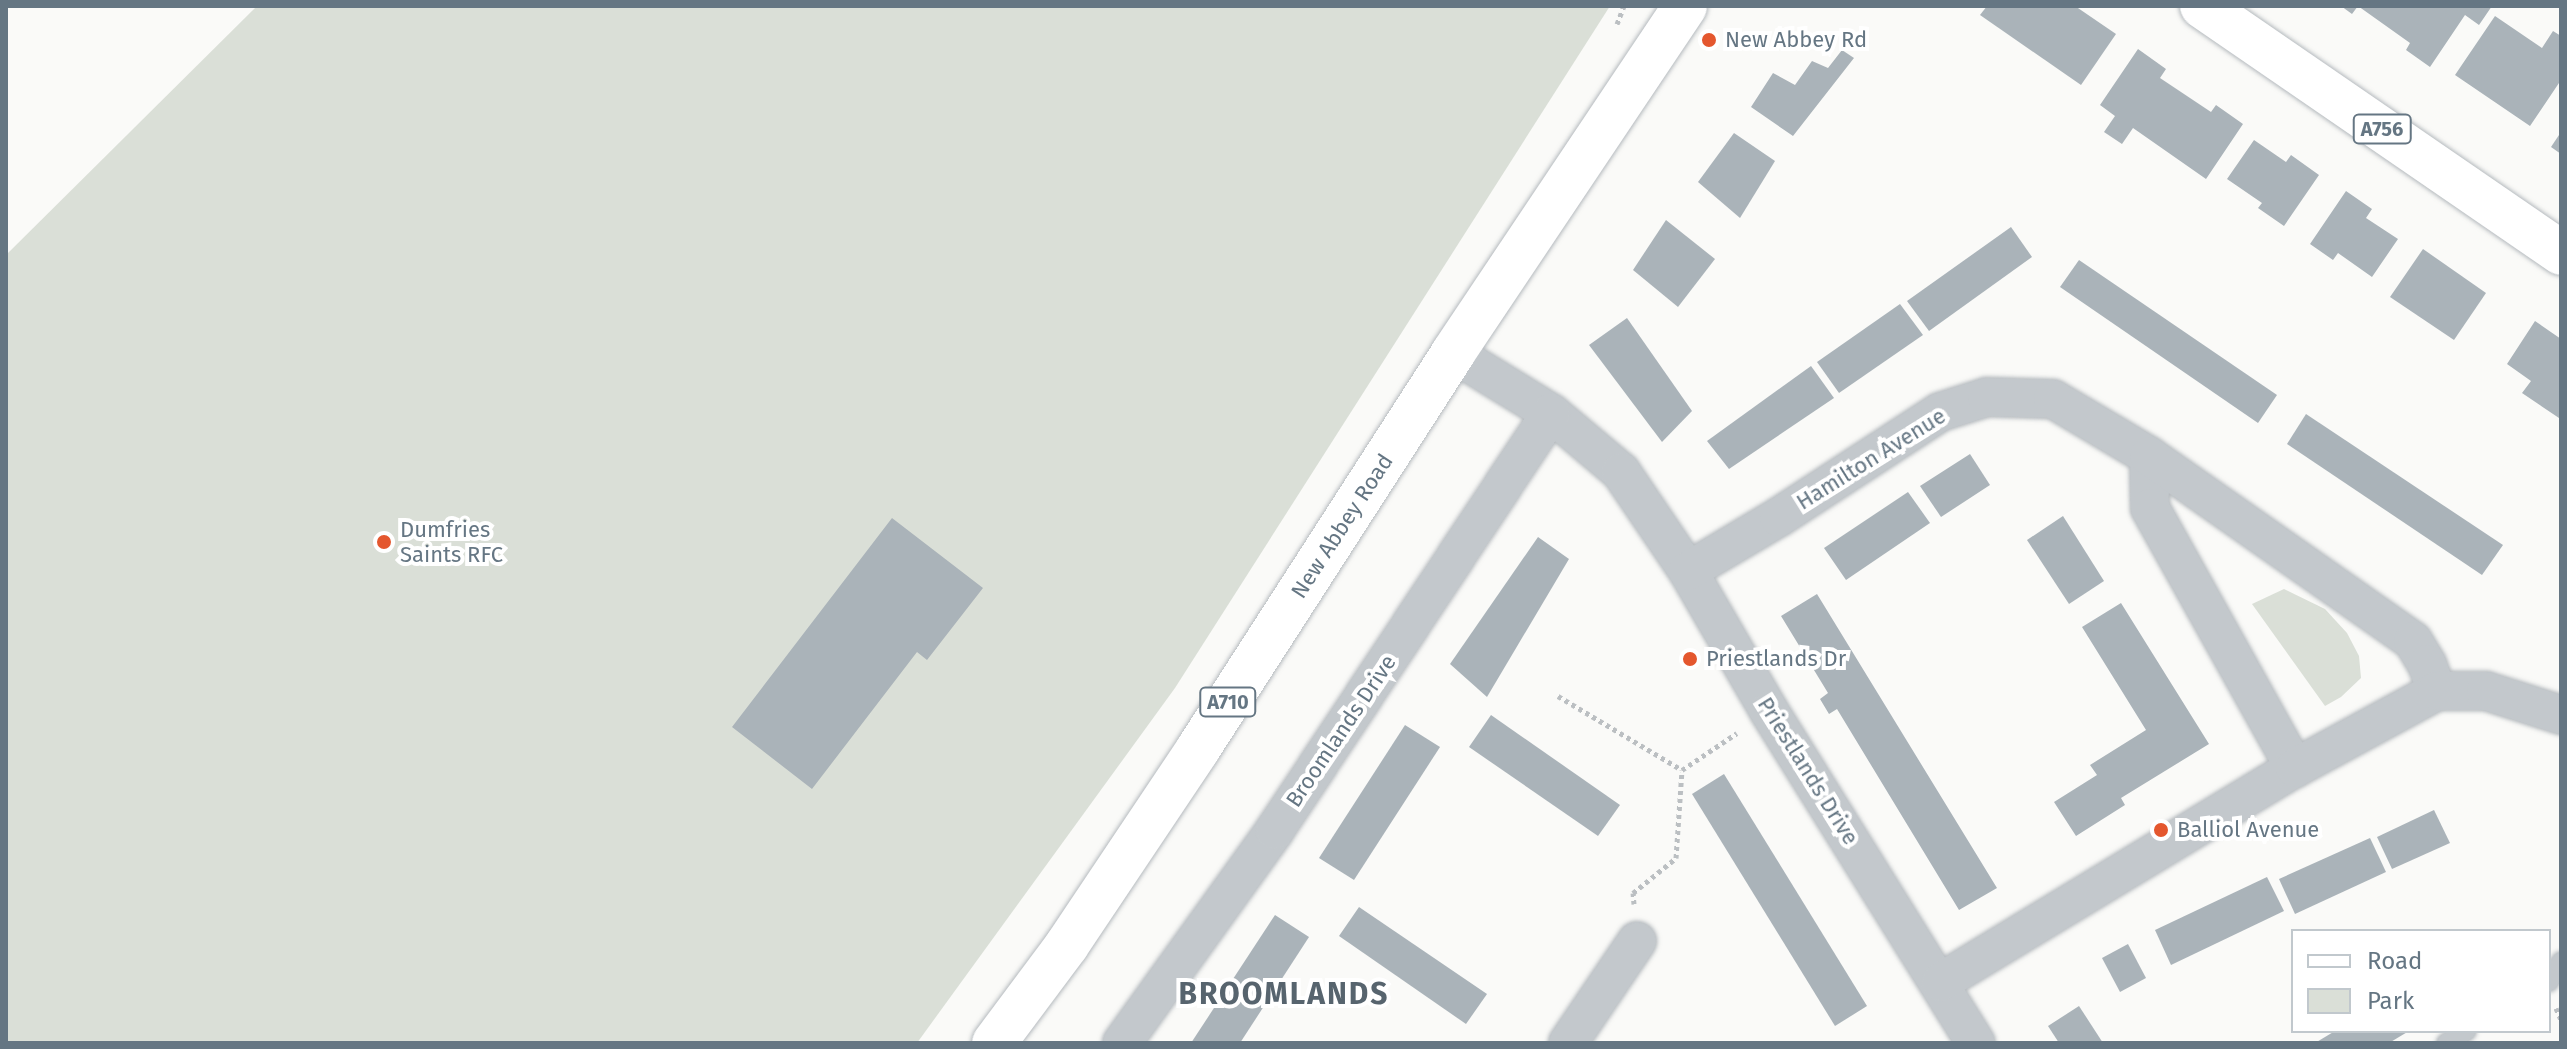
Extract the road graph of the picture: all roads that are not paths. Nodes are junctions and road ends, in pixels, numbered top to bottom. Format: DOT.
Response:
graph roads {
  1 [pos="1685,6"];
  2 [pos="2202,6"];
  3 [pos="2561,253"];
  4 [pos="1453,353"];
  5 [pos="1551,413"];
  6 [pos="2149,456"];
  7 [pos="1688,571"];
  8 [pos="2437,691"];
  9 [pos="2561,715"];
  10 [pos="2295,768"];
  11 [pos="1637,941"];
  12 [pos="2561,961"];
  13 [pos="2551,978"];
  14 [pos="1941,982"];
  15 [pos="2464,1033"];
  16 [pos="994,1043"];
  17 [pos="1122,1043"];
  18 [pos="1568,1043"];
  19 [pos="1976,1043"];
  20 [pos="2446,1043"];
  1 -- 4 [label="main road, New Abbey Road / A710"];
  2 -- 3 [label="main road, A756"];
  4 -- 5 [label="street, Priestlands Drive"];
  4 -- 16 [label="main road, New Abbey Road / A710"];
  5 -- 7 [label="street, Priestlands Drive"];
  5 -- 17 [label="street, Broomlands Drive"];
  6 -- 7 [label="street, Hamilton Avenue"];
  6 -- 8 [label="street, Hamilton Avenue"];
  6 -- 10 [label="street"];
  7 -- 14 [label="street, Priestlands Drive"];
  8 -- 9 [label="street"];
  8 -- 10 [label="street"];
  10 -- 14 [label="street"];
  11 -- 18 [label="street"];
  12 -- 13 [label="lane"];
  14 -- 19 [label="street, Priestlands Drive"];
  15 -- 20 [label="lane"];
}
